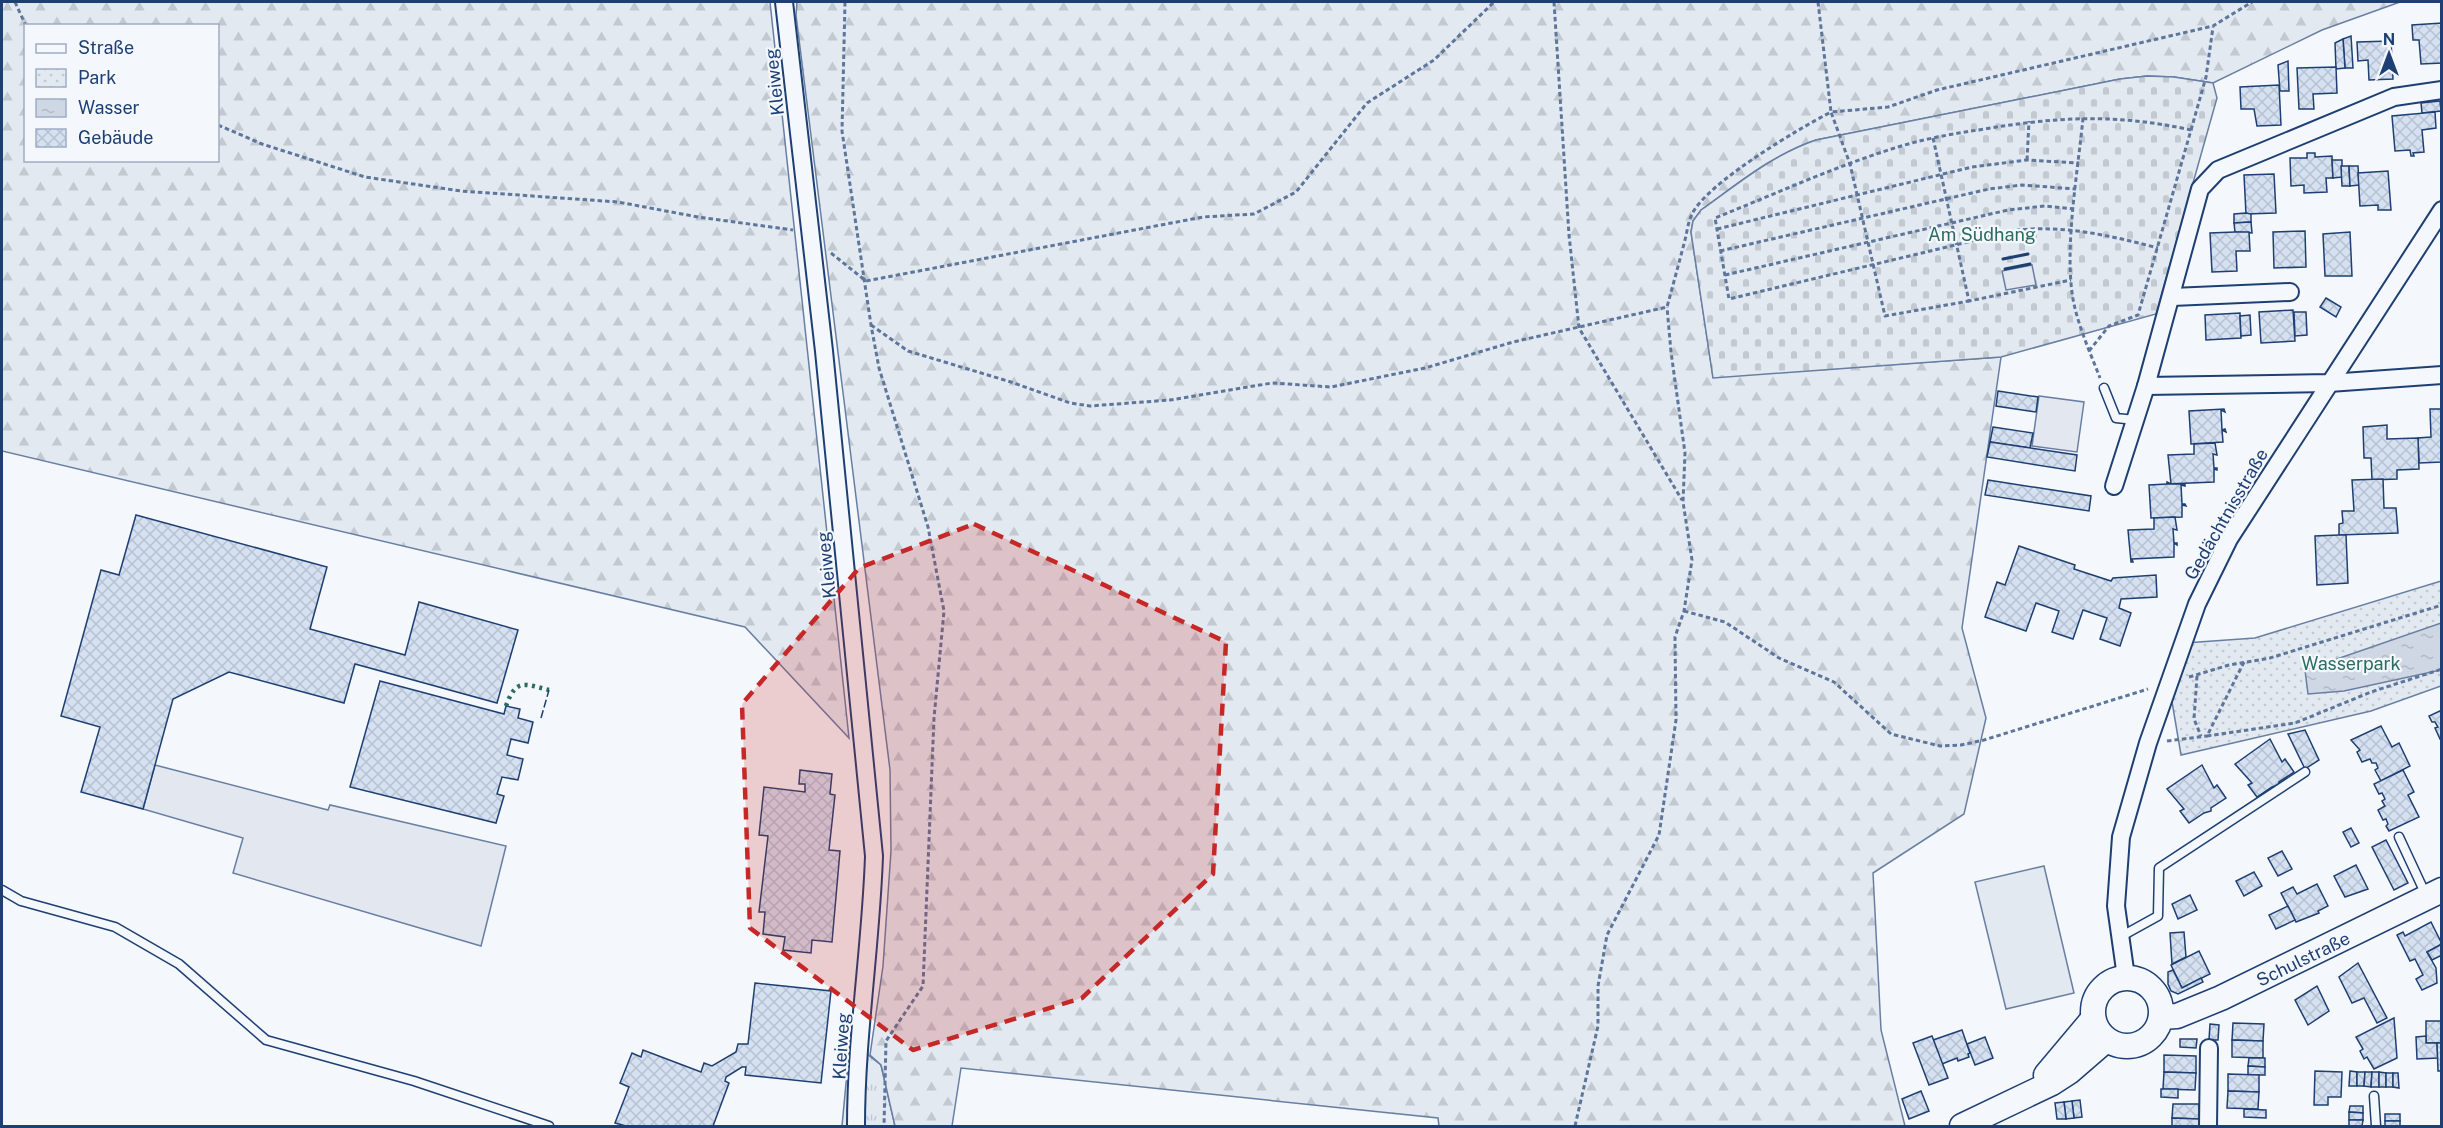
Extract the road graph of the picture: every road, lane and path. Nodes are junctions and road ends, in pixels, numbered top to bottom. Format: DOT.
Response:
graph roads {
  1 [pos="15,2"];
  2 [pos="784,2"];
  3 [pos="845,2"];
  4 [pos="1494,2"];
  5 [pos="1554,2"];
  6 [pos="1818,2"];
  7 [pos="2252,2"];
  8 [pos="25,24"];
  9 [pos="2213,26"];
  10 [pos="2442,90"];
  11 [pos="1831,112"];
  12 [pos="2083,118"];
  13 [pos="2029,121"];
  14 [pos="219,125"];
  15 [pos="2191,130"];
  16 [pos="1933,138"];
  17 [pos="2027,160"];
  18 [pos="2079,163"];
  19 [pos="1850,165"];
  20 [pos="1941,173"];
  21 [pos="2076,189"];
  22 [pos="1857,194"];
  23 [pos="1946,198"];
  24 [pos="2074,209"];
  25 [pos="2442,210"];
  26 [pos="1863,218"];
  27 [pos="1951,222"];
  28 [pos="1717,229"];
  29 [pos="2073,230"];
  30 [pos="810,233"];
  31 [pos="1869,242"];
  32 [pos="1956,244"];
  33 [pos="2158,248"];
  34 [pos="1720,251"];
  35 [pos="1874,265"];
  36 [pos="1725,275"];
  37 [pos="2071,280"];
  38 [pos="866,281"];
  39 [pos="2290,292"];
  40 [pos="2172,297"];
  41 [pos="1969,301"];
  42 [pos="1667,307"];
  43 [pos="871,325"];
  44 [pos="1579,328"];
  45 [pos="2089,351"];
  46 [pos="2442,375"];
  47 [pos="2329,382"];
  48 [pos="2146,386"];
  49 [pos="2104,388"];
  50 [pos="2136,420"];
  51 [pos="2114,486"];
  52 [pos="1683,502"];
  53 [pos="2442,605"];
  54 [pos="1684,611"];
  55 [pos="2244,662"];
  56 [pos="2442,669"];
  57 [pos="2204,674"];
  58 [pos="2197,676"];
  59 [pos="2168,682"];
  60 [pos="2201,736"];
  61 [pos="2207,736"];
  62 [pos="2148,744"];
  63 [pos="2305,772"];
  64 [pos="2399,837"];
  65 [pos="2,890"];
  66 [pos="2434,894"];
  67 [pos="2119,937"];
  68 [pos="2126,978"];
  69 [pos="2161,1017"];
  70 [pos="2093,1019"];
  71 [pos="2106,1040"];
  72 [pos="2210,1048"];
  73 [pos="2027,1094"];
  74 [pos="2374,1096"];
  75 [pos="549,1126"];
  76 [pos="856,1126"];
  77 [pos="884,1126"];
  78 [pos="1575,1126"];
  79 [pos="1962,1126"];
  80 [pos="2208,1126"];
  81 [pos="2376,1126"];
  1 -- 8 [label="path"];
  2 -- 30 [label="street, Kleiweg"];
  3 -- 38 [label="path"];
  4 -- 38 [label="path"];
  5 -- 44 [label="path"];
  6 -- 11 [label="path"];
  7 -- 9 [label="path"];
  9 -- 11 [label="path"];
  9 -- 15 [label="path"];
  10 -- 40 [label="street"];
  11 -- 19 [label="path"];
  11 -- 42 [label="path"];
  12 -- 13 [label="path"];
  12 -- 15 [label="path"];
  12 -- 18 [label="path"];
  13 -- 16 [label="path"];
  13 -- 17 [label="path"];
  14 -- 30 [label="path"];
  15 -- 33 [label="path"];
  16 -- 19 [label="path"];
  16 -- 20 [label="path"];
  17 -- 18 [label="path"];
  17 -- 20 [label="path"];
  18 -- 21 [label="path"];
  19 -- 22 [label="path"];
  19 -- 28 [label="path"];
  20 -- 22 [label="path"];
  20 -- 23 [label="path"];
  21 -- 23 [label="path"];
  21 -- 24 [label="path"];
  22 -- 26 [label="path"];
  22 -- 28 [label="path"];
  23 -- 26 [label="path"];
  23 -- 27 [label="path"];
  24 -- 27 [label="path"];
  24 -- 29 [label="path"];
  25 -- 47 [label="street, Gedächtnisstraße"];
  26 -- 31 [label="path"];
  26 -- 34 [label="path"];
  27 -- 31 [label="path"];
  27 -- 32 [label="path"];
  28 -- 34 [label="path"];
  29 -- 32 [label="path"];
  29 -- 33 [label="path"];
  29 -- 37 [label="path"];
  30 -- 38 [label="path"];
  30 -- 76 [label="street, Kleiweg"];
  31 -- 35 [label="path"];
  31 -- 36 [label="path"];
  32 -- 35 [label="path"];
  32 -- 41 [label="path"];
  33 -- 45 [label="path"];
  34 -- 36 [label="path"];
  35 -- 36 [label="path"];
  35 -- 41 [label="path"];
  37 -- 41 [label="path"];
  37 -- 45 [label="path"];
  38 -- 43 [label="path"];
  39 -- 40 [label="street"];
  40 -- 48 [label="street"];
  42 -- 44 [label="path"];
  42 -- 52 [label="path"];
  43 -- 44 [label="path"];
  43 -- 77 [label="path"];
  44 -- 52 [label="path"];
  45 -- 49 [label="path"];
  46 -- 47 [label="street"];
  47 -- 48 [label="street"];
  47 -- 59 [label="street, Gedächtnisstraße"];
  48 -- 50 [label="street"];
  49 -- 50 [label="lane"];
  50 -- 51 [label="street"];
  52 -- 54 [label="path"];
  53 -- 55 [label="path"];
  54 -- 59 [label="path"];
  54 -- 78 [label="path"];
  55 -- 57 [label="path"];
  55 -- 61 [label="path"];
  56 -- 61 [label="path"];
  58 -- 60 [label="path"];
  59 -- 62 [label="street, Gedächtnisstraße"];
  60 -- 61 [label="path"];
  60 -- 62 [label="path"];
  62 -- 67 [label="street, Gedächtnisstraße"];
  63 -- 67 [label="lane"];
  64 -- 66 [label="lane"];
  65 -- 75 [label="lane"];
  66 -- 69 [label="main road, Schulstraße"];
  67 -- 68 [label="street, Gedächtnisstraße"];
  68 -- 69 [label="main road"];
  68 -- 70 [label="main road"];
  69 -- 71 [label="main road"];
  70 -- 71 [label="main road"];
  70 -- 73 [label="main road"];
  71 -- 73 [label="main road"];
  72 -- 80 [label="street"];
  73 -- 79 [label="main road"];
  74 -- 81 [label="lane"];
}
